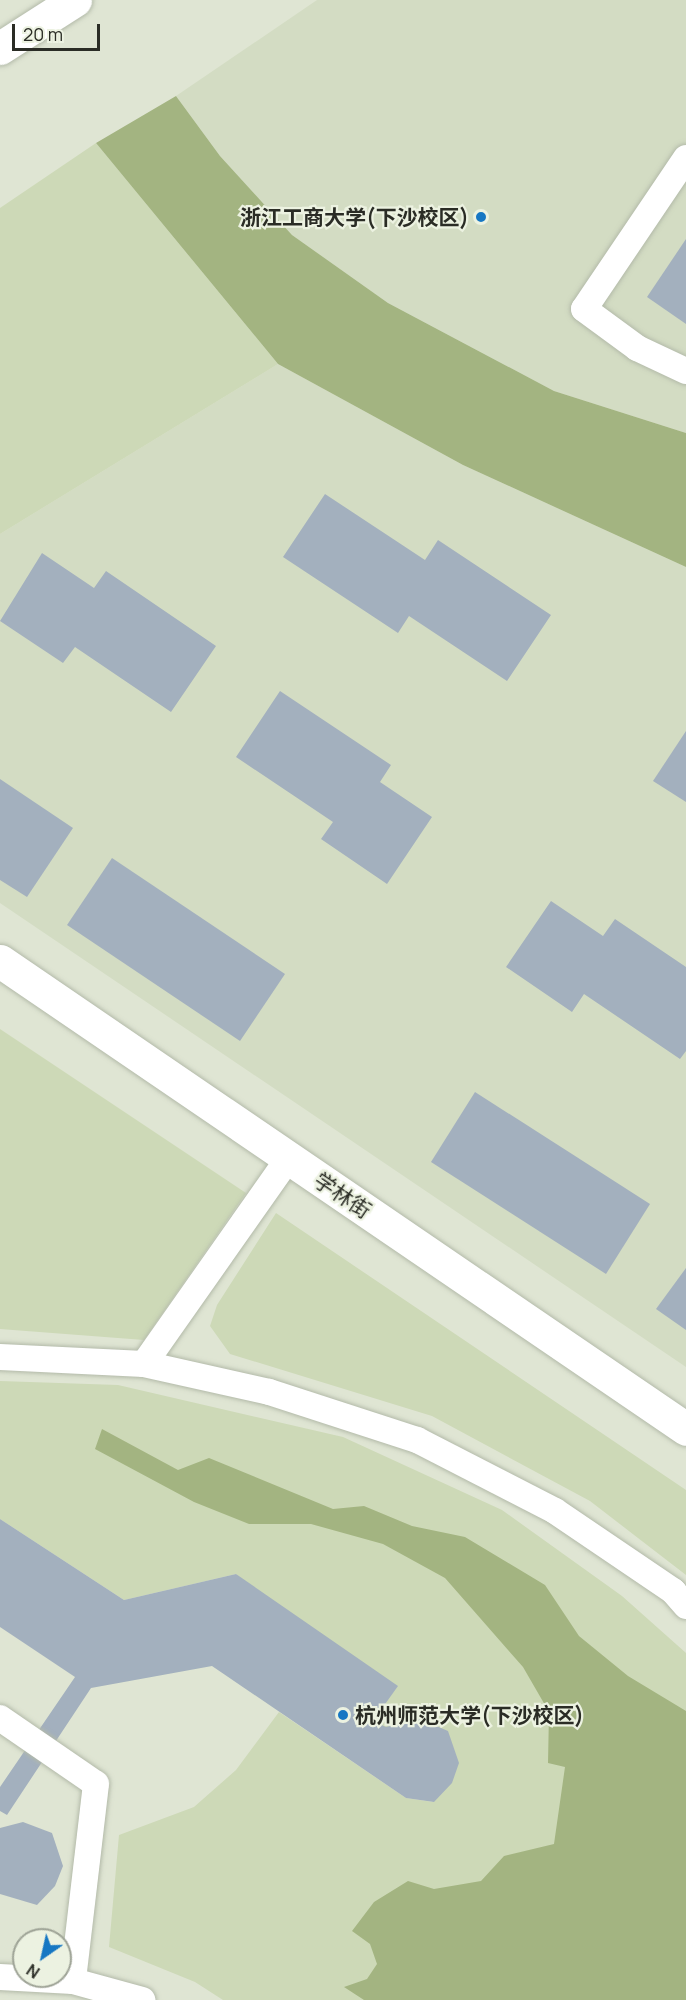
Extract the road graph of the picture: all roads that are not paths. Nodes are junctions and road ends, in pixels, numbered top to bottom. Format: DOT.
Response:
graph roads {
  1 [pos="75,0"];
  2 [pos="0,48"];
  3 [pos="686,158"];
  4 [pos="686,371"];
  5 [pos="0,961"];
  6 [pos="289,1158"];
  7 [pos="0,1357"];
  8 [pos="144,1364"];
  9 [pos="686,1429"];
  10 [pos="686,1606"];
  11 [pos="0,1718"];
  12 [pos="0,1977"];
  13 [pos="73,1981"];
  14 [pos="142,2000"];
  1 -- 2 [label="main road"];
  3 -- 4 [label="street"];
  5 -- 6 [label="main road, 学林街"];
  6 -- 8 [label="street"];
  6 -- 9 [label="main road, 学林街"];
  7 -- 8 [label="street"];
  8 -- 10 [label="street"];
  11 -- 13 [label="street"];
  12 -- 13 [label="street"];
  13 -- 14 [label="street"];
}
